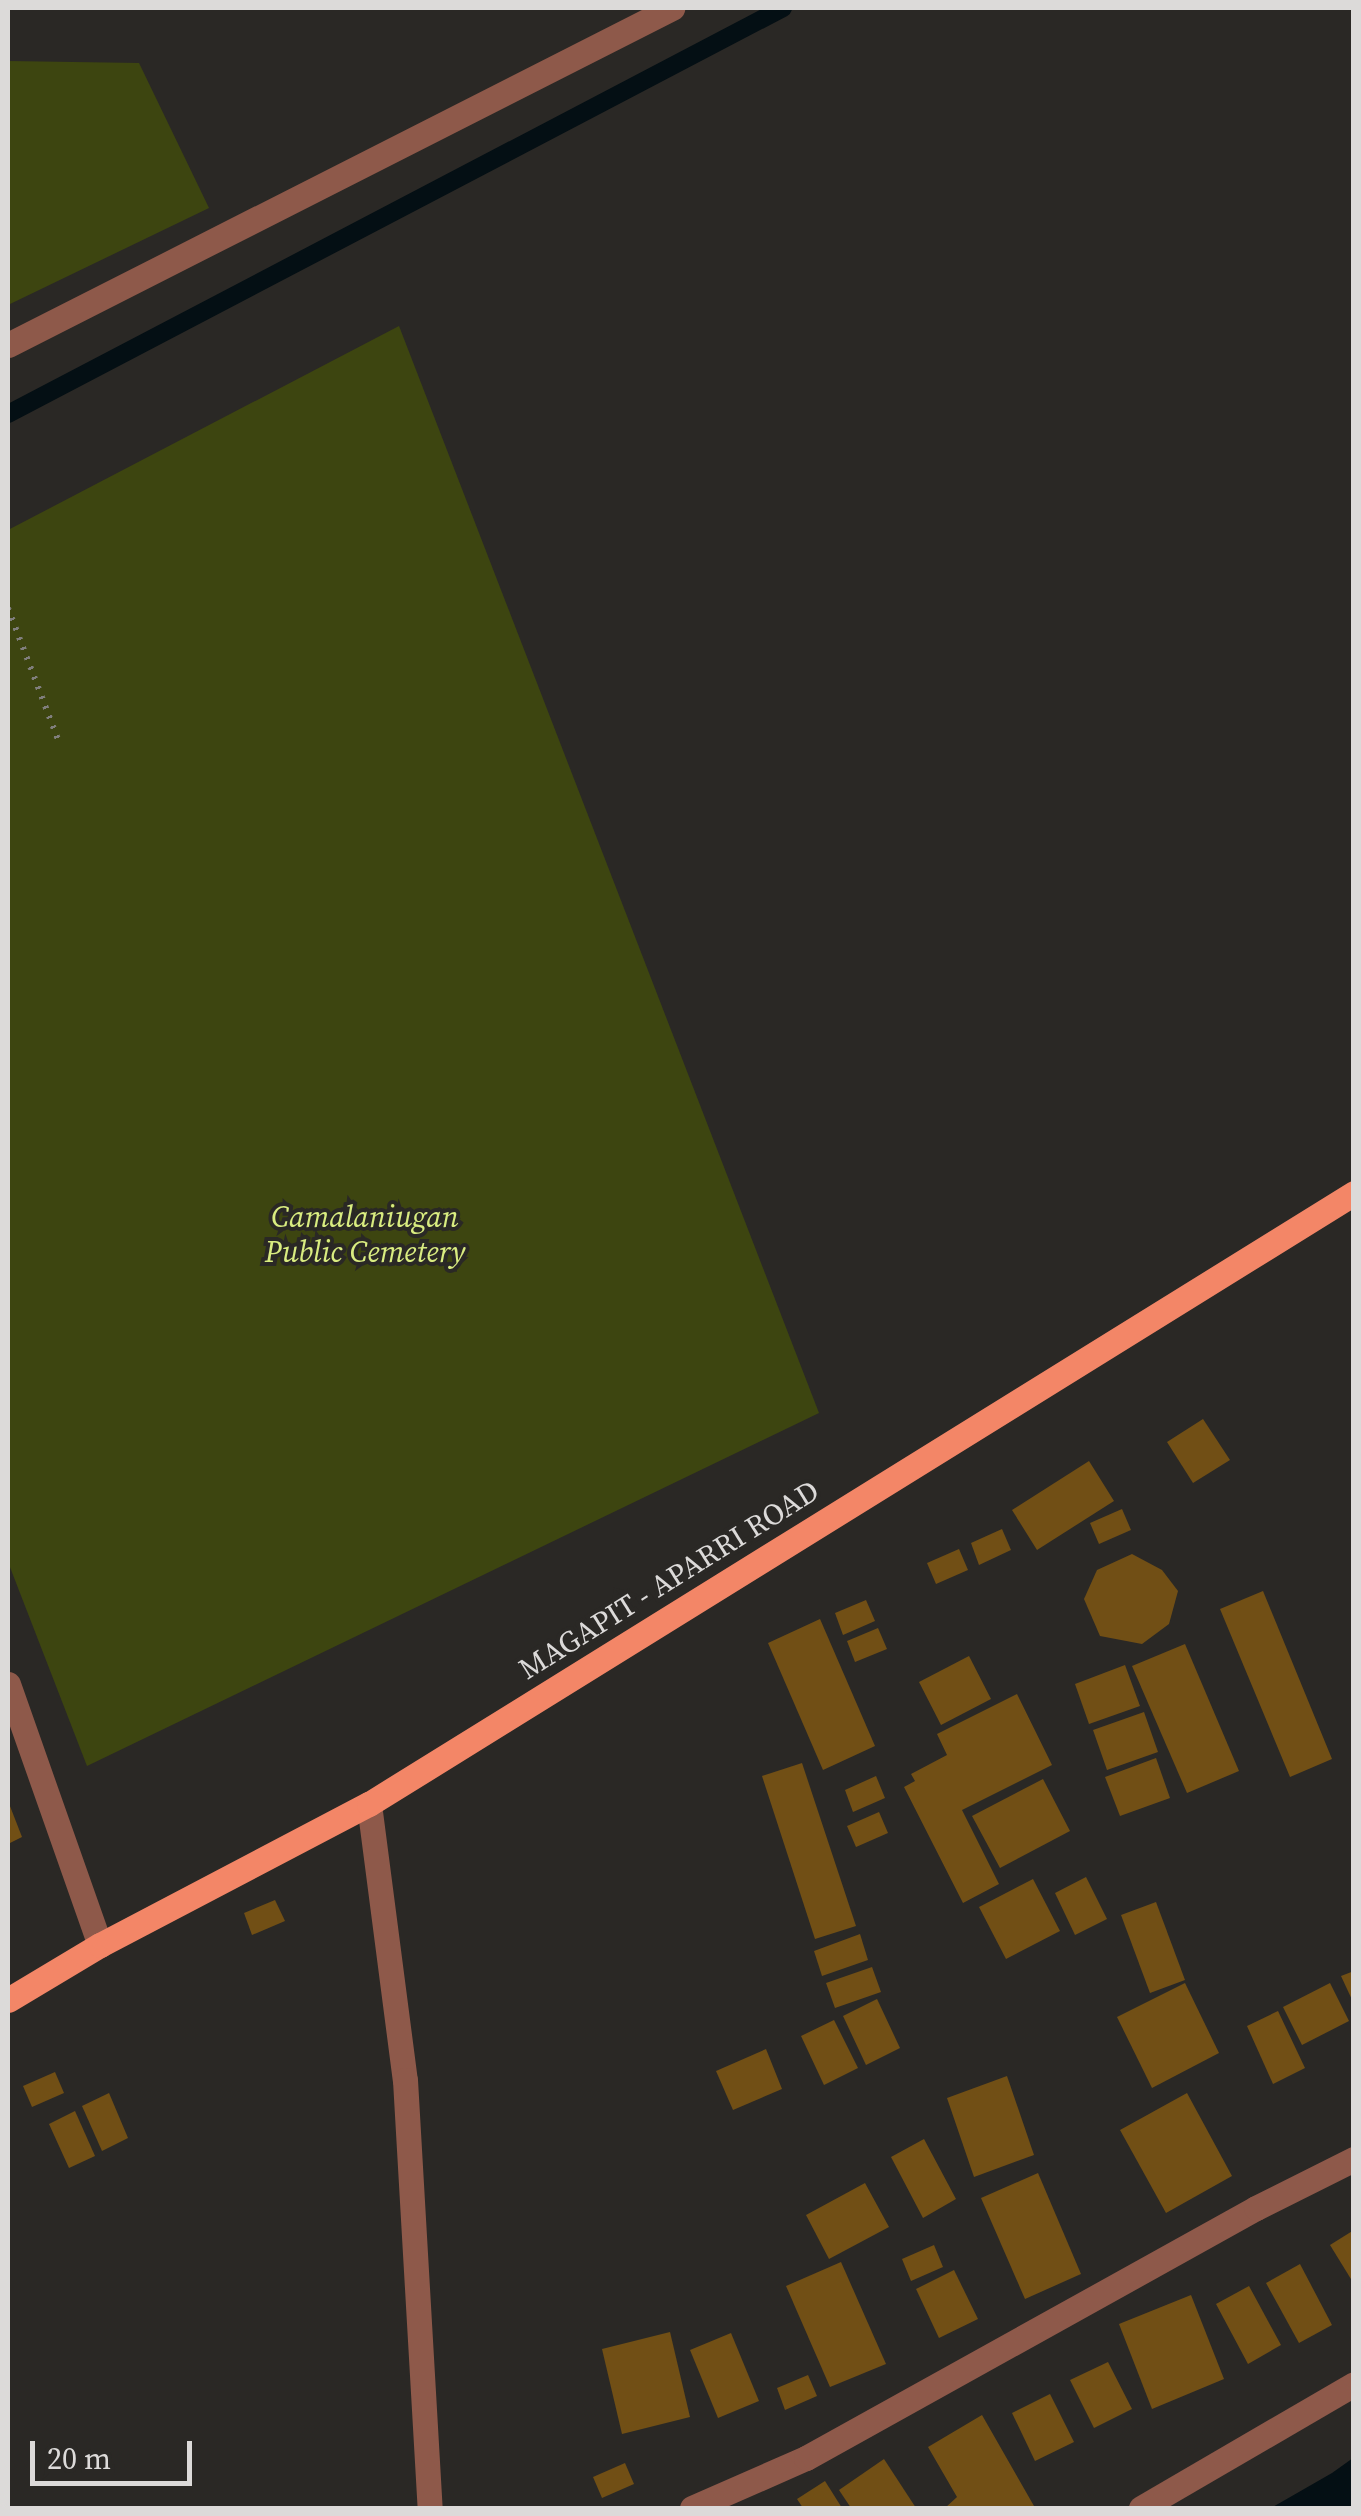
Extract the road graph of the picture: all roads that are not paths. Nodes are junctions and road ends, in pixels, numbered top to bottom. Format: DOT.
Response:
graph roads {
  1 [pos="672,8"];
  2 [pos="8,345"];
  3 [pos="1354,1193"];
  4 [pos="8,1684"];
  5 [pos="370,1804"];
  6 [pos="100,1945"];
  7 [pos="8,2000"];
  8 [pos="1354,2159"];
  9 [pos="1354,2384"];
  10 [pos="740,2488"];
  11 [pos="430,2508"];
  12 [pos="692,2508"];
  13 [pos="758,2508"];
  14 [pos="1141,2508"];
  1 -- 2 [label="street"];
  3 -- 5 [label="main road, MAGAPIT - APARRI ROAD"];
  4 -- 6 [label="street"];
  5 -- 6 [label="main road, MAGAPIT - APARRI ROAD"];
  5 -- 11 [label="street"];
  6 -- 7 [label="main road, MAGAPIT - APARRI ROAD"];
  8 -- 10 [label="street"];
  9 -- 14 [label="street"];
  10 -- 12 [label="street"];
  10 -- 13 [label="street"];
}
